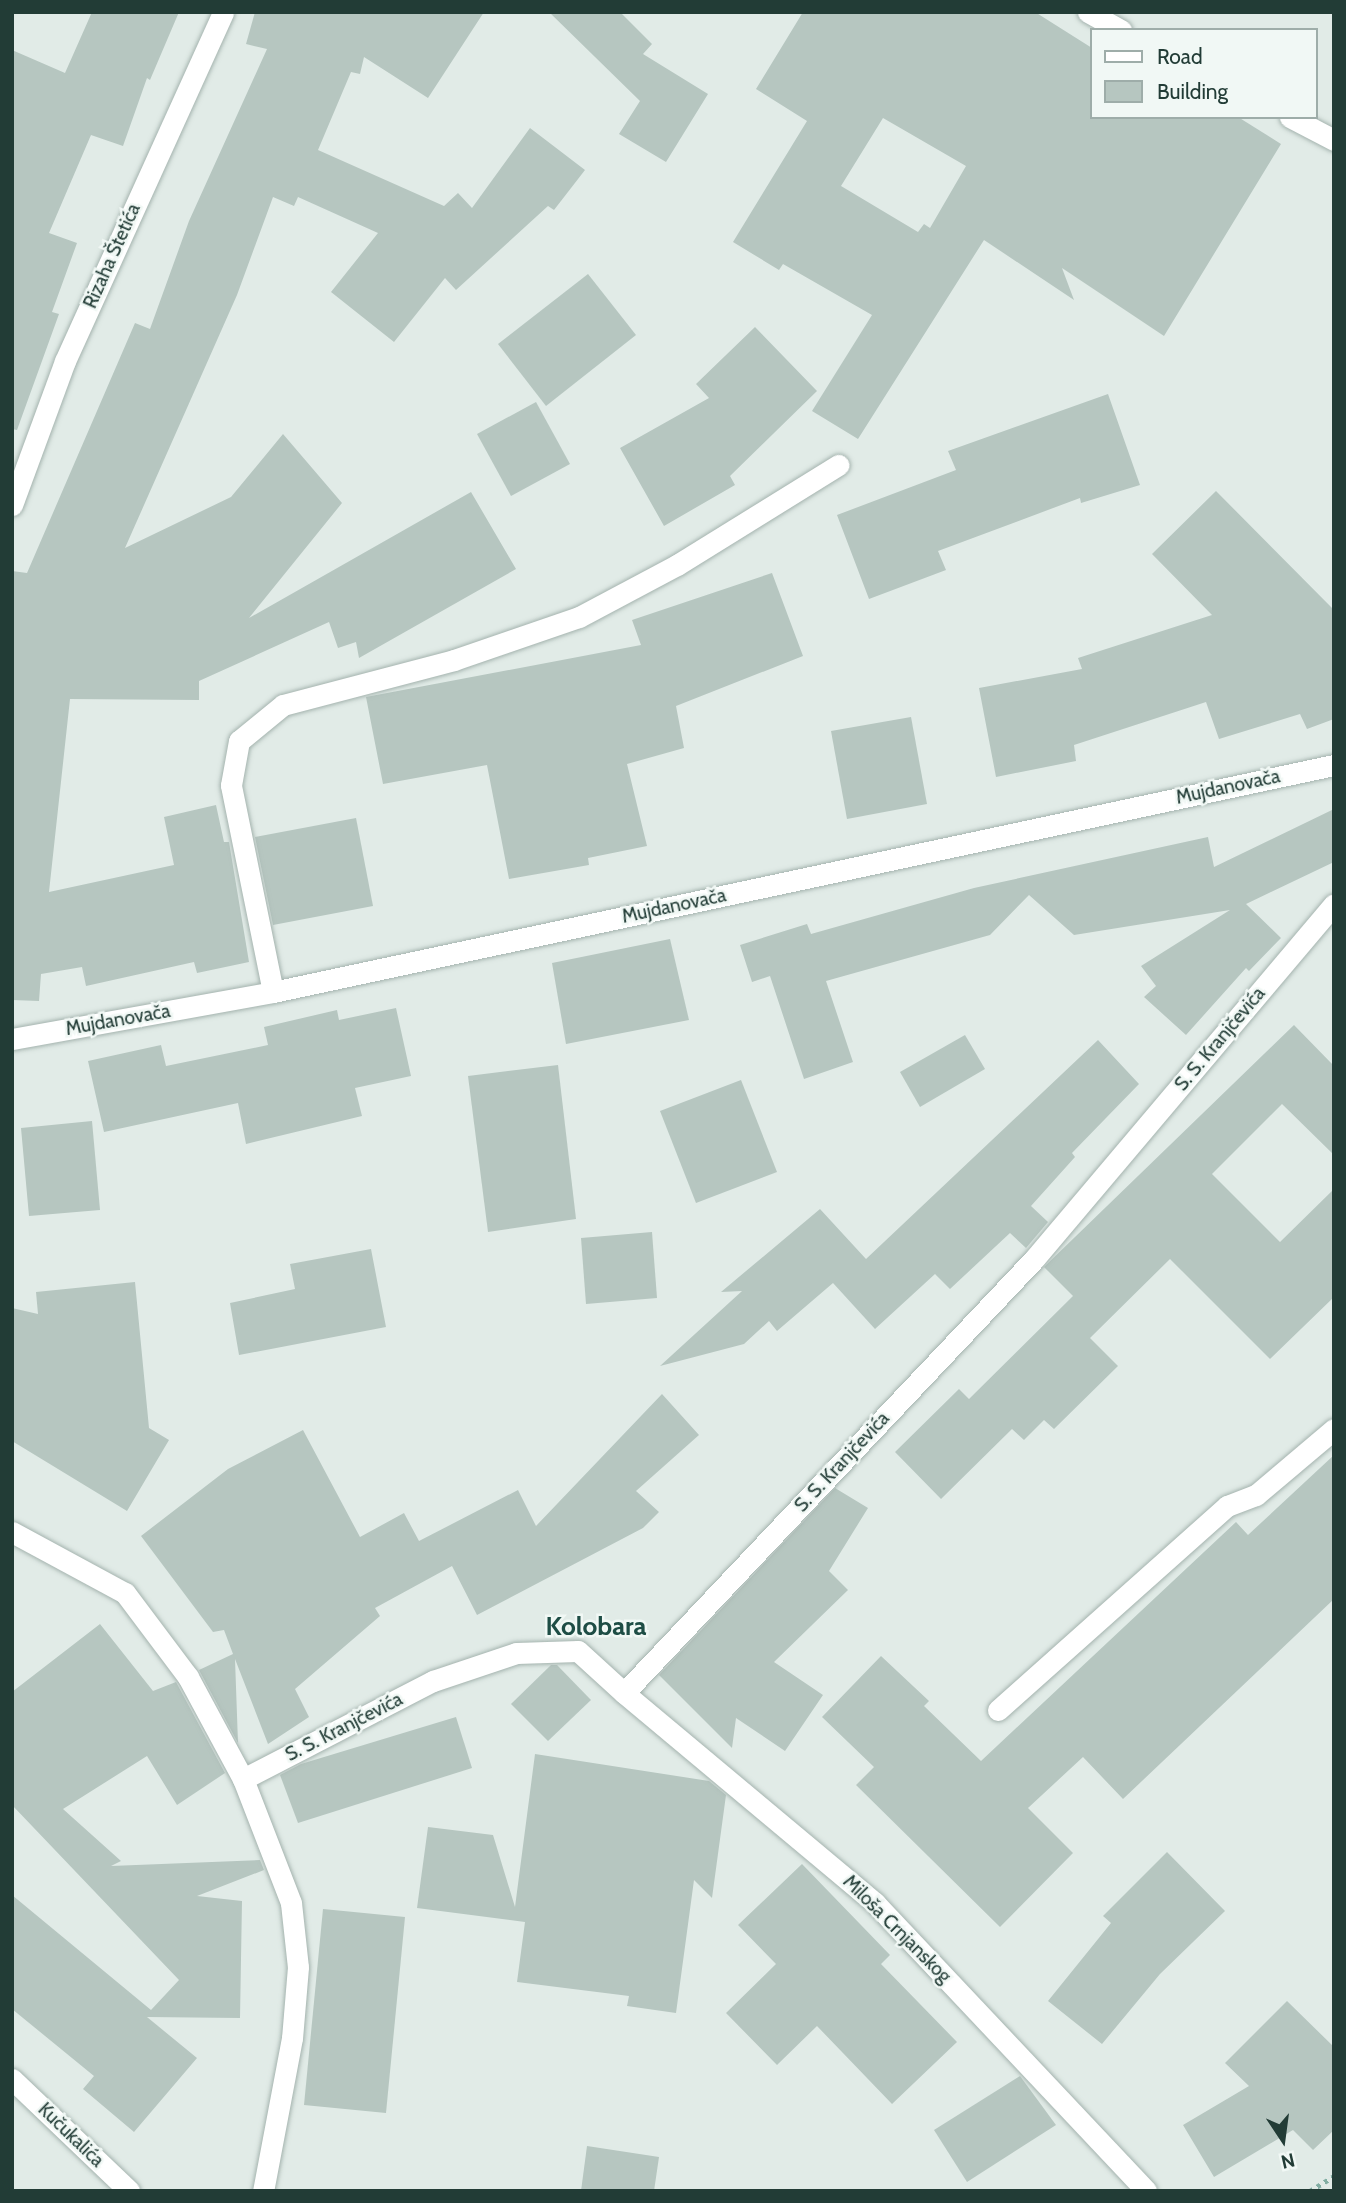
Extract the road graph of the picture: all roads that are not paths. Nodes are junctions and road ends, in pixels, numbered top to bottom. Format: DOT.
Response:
graph roads {
  1 [pos="223,12"];
  2 [pos="1088,12"];
  3 [pos="1117,28"];
  4 [pos="1294,119"];
  5 [pos="1334,140"];
  6 [pos="838,465"];
  7 [pos="12,505"];
  8 [pos="1334,765"];
  9 [pos="1334,904"];
  10 [pos="273,992"];
  11 [pos="12,1040"];
  12 [pos="1334,1429"];
  13 [pos="12,1532"];
  14 [pos="624,1693"];
  15 [pos="998,1710"];
  16 [pos="243,1779"];
  17 [pos="12,2079"];
  18 [pos="129,2191"];
  19 [pos="263,2191"];
  20 [pos="1146,2191"];
  1 -- 7 [label="street, Rizaha Štetića"];
  2 -- 3 [label="street"];
  4 -- 5 [label="street"];
  6 -- 10 [label="street"];
  8 -- 10 [label="street, Mujdanovača"];
  9 -- 14 [label="street, S. S. Kranjčevića"];
  10 -- 11 [label="street, Mujdanovača"];
  12 -- 15 [label="street"];
  13 -- 16 [label="street"];
  14 -- 16 [label="street, S. S. Kranjčevića"];
  14 -- 20 [label="street, Miloša Crnjanskog"];
  16 -- 19 [label="street"];
  17 -- 18 [label="street, Kučukalića"];
}
